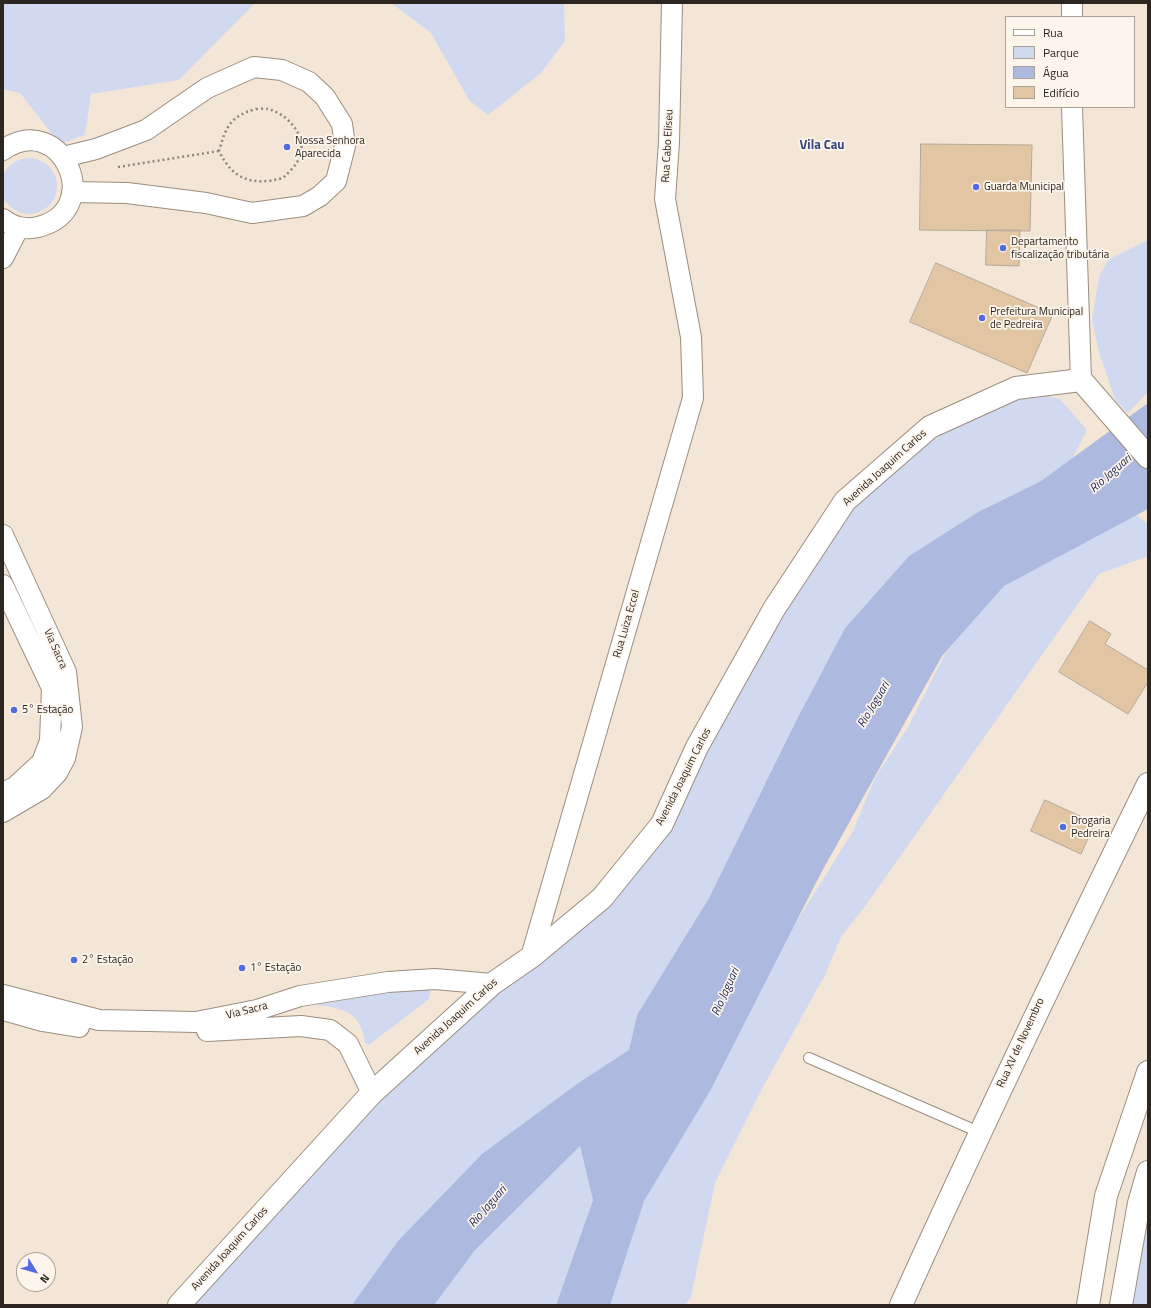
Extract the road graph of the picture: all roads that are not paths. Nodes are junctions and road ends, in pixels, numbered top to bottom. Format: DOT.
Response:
graph roads {
  1 [pos="672,3"];
  2 [pos="1072,3"];
  3 [pos="1072,16"];
  4 [pos="1072,108"];
  5 [pos="3,149"];
  6 [pos="64,157"];
  7 [pos="72,192"];
  8 [pos="8,223"];
  9 [pos="3,258"];
  10 [pos="681,287"];
  11 [pos="1081,380"];
  12 [pos="1148,457"];
  13 [pos="3,535"];
  14 [pos="3,586"];
  15 [pos="50,768"];
  16 [pos="1148,784"];
  17 [pos="3,793"];
  18 [pos="3,812"];
  19 [pos="532,957"];
  20 [pos="492,984"];
  21 [pos="3,995"];
  22 [pos="3,1010"];
  23 [pos="210,1025"];
  24 [pos="809,1058"];
  25 [pos="1148,1072"];
  26 [pos="372,1093"];
  27 [pos="979,1132"];
  28 [pos="1148,1172"];
  29 [pos="178,1305"];
  30 [pos="901,1305"];
  31 [pos="1088,1305"];
  32 [pos="1121,1305"];
  1 -- 10 [label="street, Rua Cabo Eliseu"];
  2 -- 3 [label="street"];
  4 -- 11 [label="street"];
  5 -- 6 [label="street"];
  6 -- 7 [label="street"];
  6 -- 7 [label="street"];
  7 -- 8 [label="street"];
  8 -- 9 [label="street"];
  10 -- 19 [label="street, Rua Luiza Eccel"];
  11 -- 12 [label="street"];
  11 -- 19 [label="street, Avenida Joaquim Carlos"];
  13 -- 15 [label="street, Via Sacra"];
  14 -- 15 [label="street, Via Sacra"];
  15 -- 17 [label="street, Via Sacra"];
  15 -- 18 [label="street, Via Sacra"];
  16 -- 27 [label="street, Rua XV de Novembro"];
  19 -- 20 [label="street, Avenida Joaquim Carlos"];
  20 -- 23 [label="street, Via Sacra"];
  20 -- 26 [label="street, Avenida Joaquim Carlos"];
  21 -- 23 [label="street, Via Sacra"];
  22 -- 23 [label="street, Via Sacra"];
  23 -- 26 [label="street, Via Sacra"];
  24 -- 27 [label="lane"];
  25 -- 31 [label="street"];
  26 -- 29 [label="street, Avenida Joaquim Carlos"];
  27 -- 30 [label="street, Rua XV de Novembro"];
  28 -- 32 [label="street"];
}
